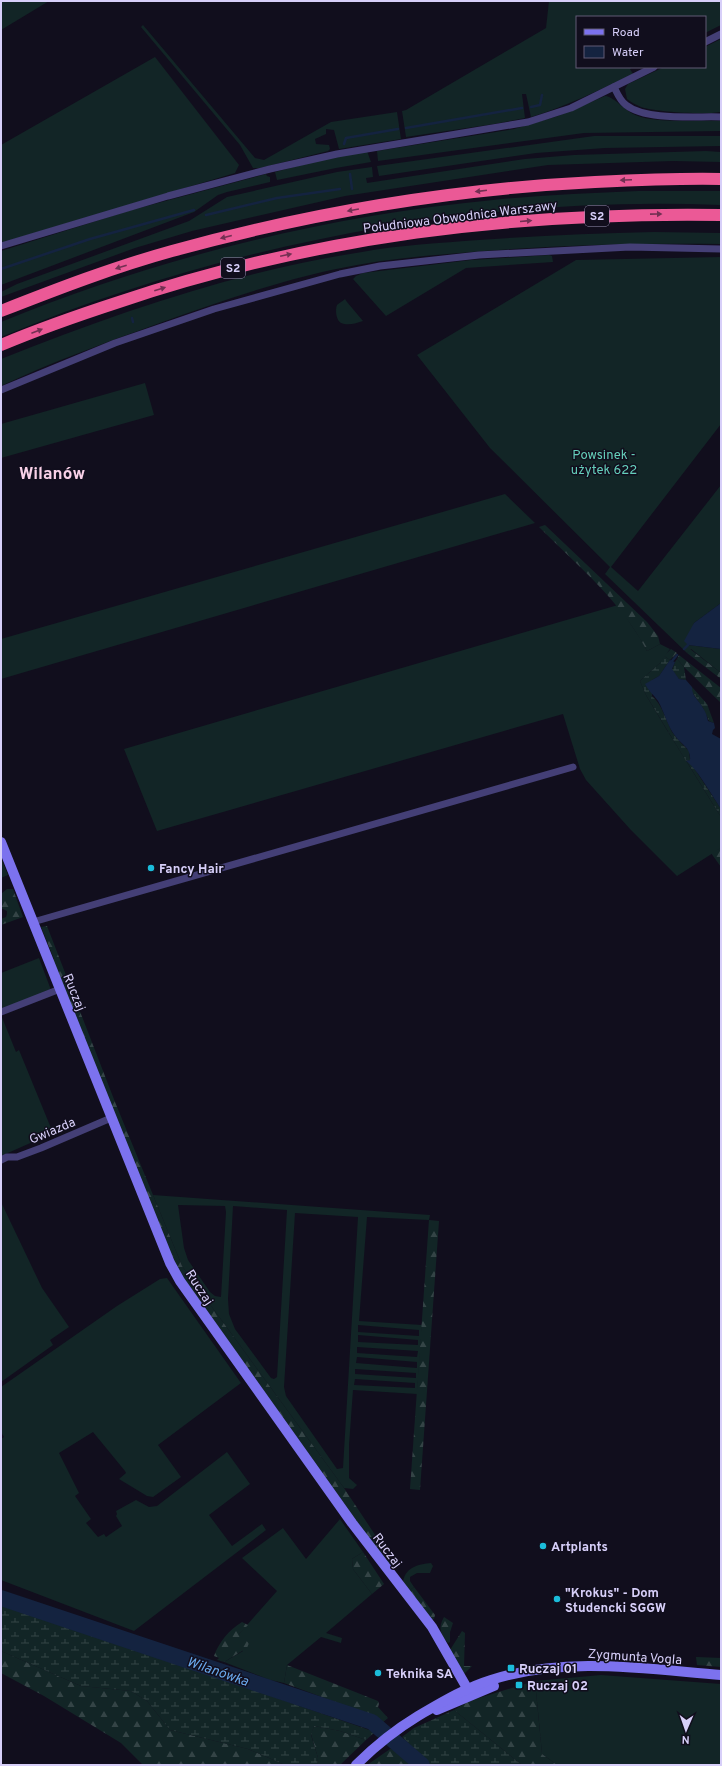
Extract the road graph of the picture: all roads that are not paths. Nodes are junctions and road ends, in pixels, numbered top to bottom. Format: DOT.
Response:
graph roads {
  1 [pos="721,34"];
  2 [pos="706,42"];
  3 [pos="652,68"];
  4 [pos="614,87"];
  5 [pos="721,117"];
  6 [pos="721,179"];
  7 [pos="721,215"];
  8 [pos="1,246"];
  9 [pos="721,249"];
  10 [pos="1,311"];
  11 [pos="1,345"];
  12 [pos="1,390"];
  13 [pos="573,768"];
  14 [pos="1,842"];
  15 [pos="33,922"];
  16 [pos="60,989"];
  17 [pos="1,1012"];
  18 [pos="111,1118"];
  19 [pos="1,1160"];
  20 [pos="721,1675"];
  21 [pos="469,1692"];
  22 [pos="356,1765"];
  1 -- 2 [label="street"];
  3 -- 4 [label="street"];
  4 -- 5 [label="street"];
  4 -- 8 [label="street"];
  6 -- 10 [label="highway, Południowa Obwodnica Warszawy / S2, one-way"];
  11 -- 7 [label="highway, Południowa Obwodnica Warszawy / S2, one-way"];
  9 -- 12 [label="street"];
  13 -- 15 [label="street"];
  14 -- 15 [label="street, Ruczaj"];
  15 -- 16 [label="street, Ruczaj"];
  16 -- 17 [label="street"];
  16 -- 18 [label="street, Ruczaj"];
  18 -- 19 [label="street, Gwiazda"];
  18 -- 21 [label="street, Ruczaj"];
  20 -- 21 [label="street, Zygmunta Vogla"];
  21 -- 22 [label="street, Zygmunta Vogla"];
}
